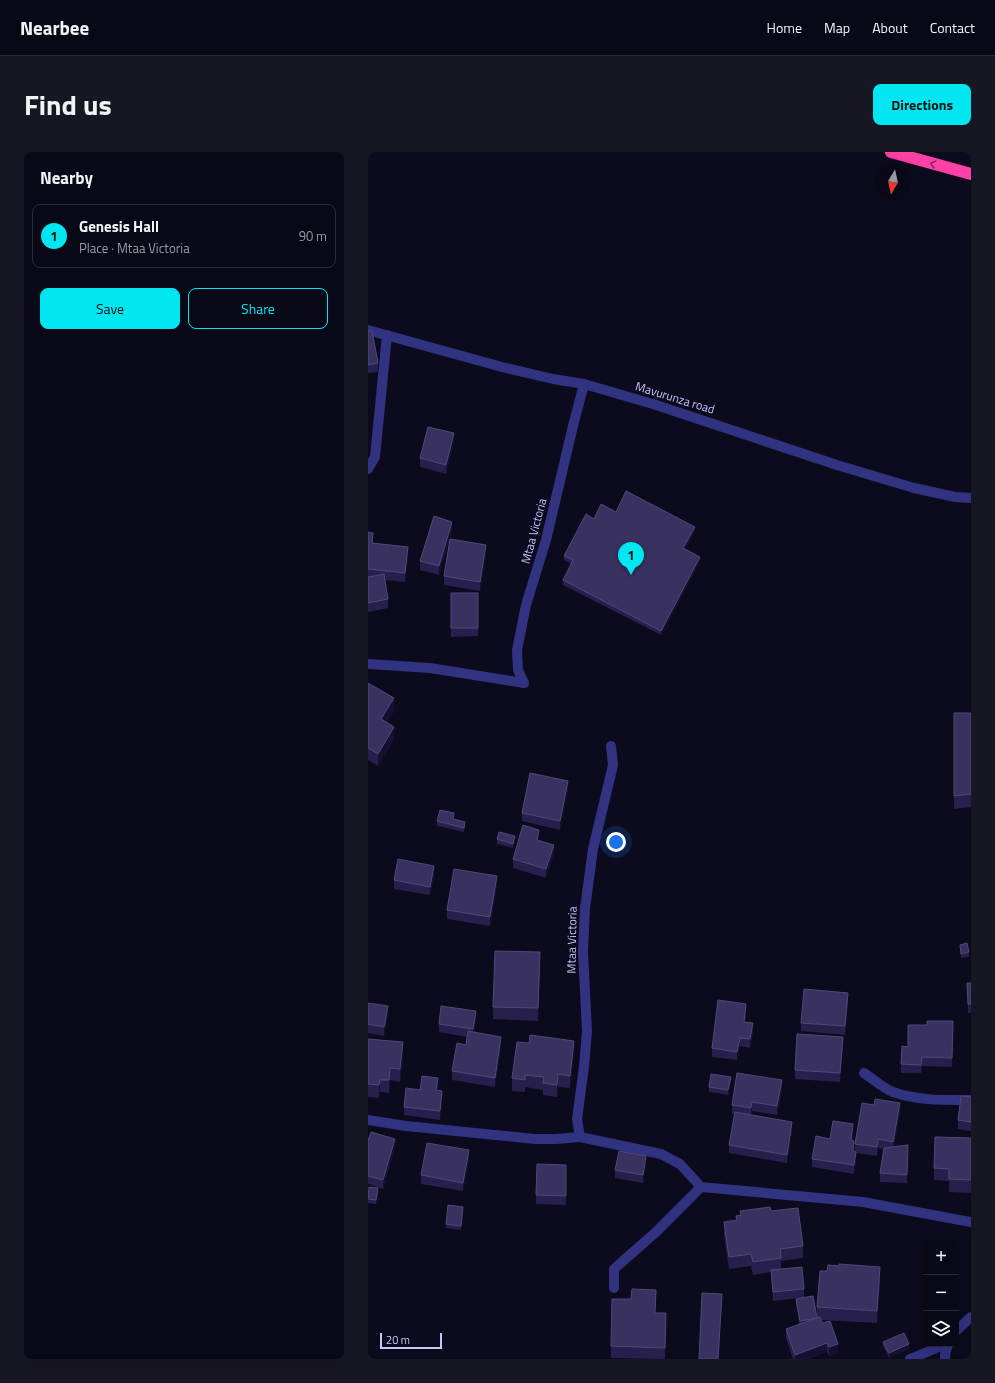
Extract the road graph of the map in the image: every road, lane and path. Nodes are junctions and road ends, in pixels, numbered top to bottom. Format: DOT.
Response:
graph roads {
  1 [pos="891,152"];
  2 [pos="971,174"];
  3 [pos="368,330"];
  4 [pos="386,335"];
  5 [pos="584,384"];
  6 [pos="368,469"];
  7 [pos="971,498"];
  8 [pos="368,664"];
  9 [pos="612,746"];
  10 [pos="864,1073"];
  11 [pos="971,1100"];
  12 [pos="368,1120"];
  13 [pos="580,1136"];
  14 [pos="701,1187"];
  15 [pos="971,1222"];
  16 [pos="614,1288"];
  17 [pos="971,1317"];
  18 [pos="959,1328"];
  19 [pos="940,1347"];
  20 [pos="946,1347"];
  21 [pos="910,1359"];
  22 [pos="945,1359"];
  2 -- 1 [label="highway, one-way"];
  3 -- 4 [label="street, Mavurunza road"];
  4 -- 5 [label="street, Mavurunza road"];
  4 -- 6 [label="street"];
  5 -- 7 [label="street, Mavurunza road"];
  5 -- 8 [label="street, Mtaa Victoria"];
  9 -- 13 [label="street, Mtaa Victoria"];
  10 -- 11 [label="street"];
  12 -- 13 [label="street"];
  13 -- 14 [label="street"];
  14 -- 15 [label="street"];
  14 -- 16 [label="street"];
  17 -- 18 [label="street"];
  19 -- 21 [label="street"];
  20 -- 22 [label="street"];
}
